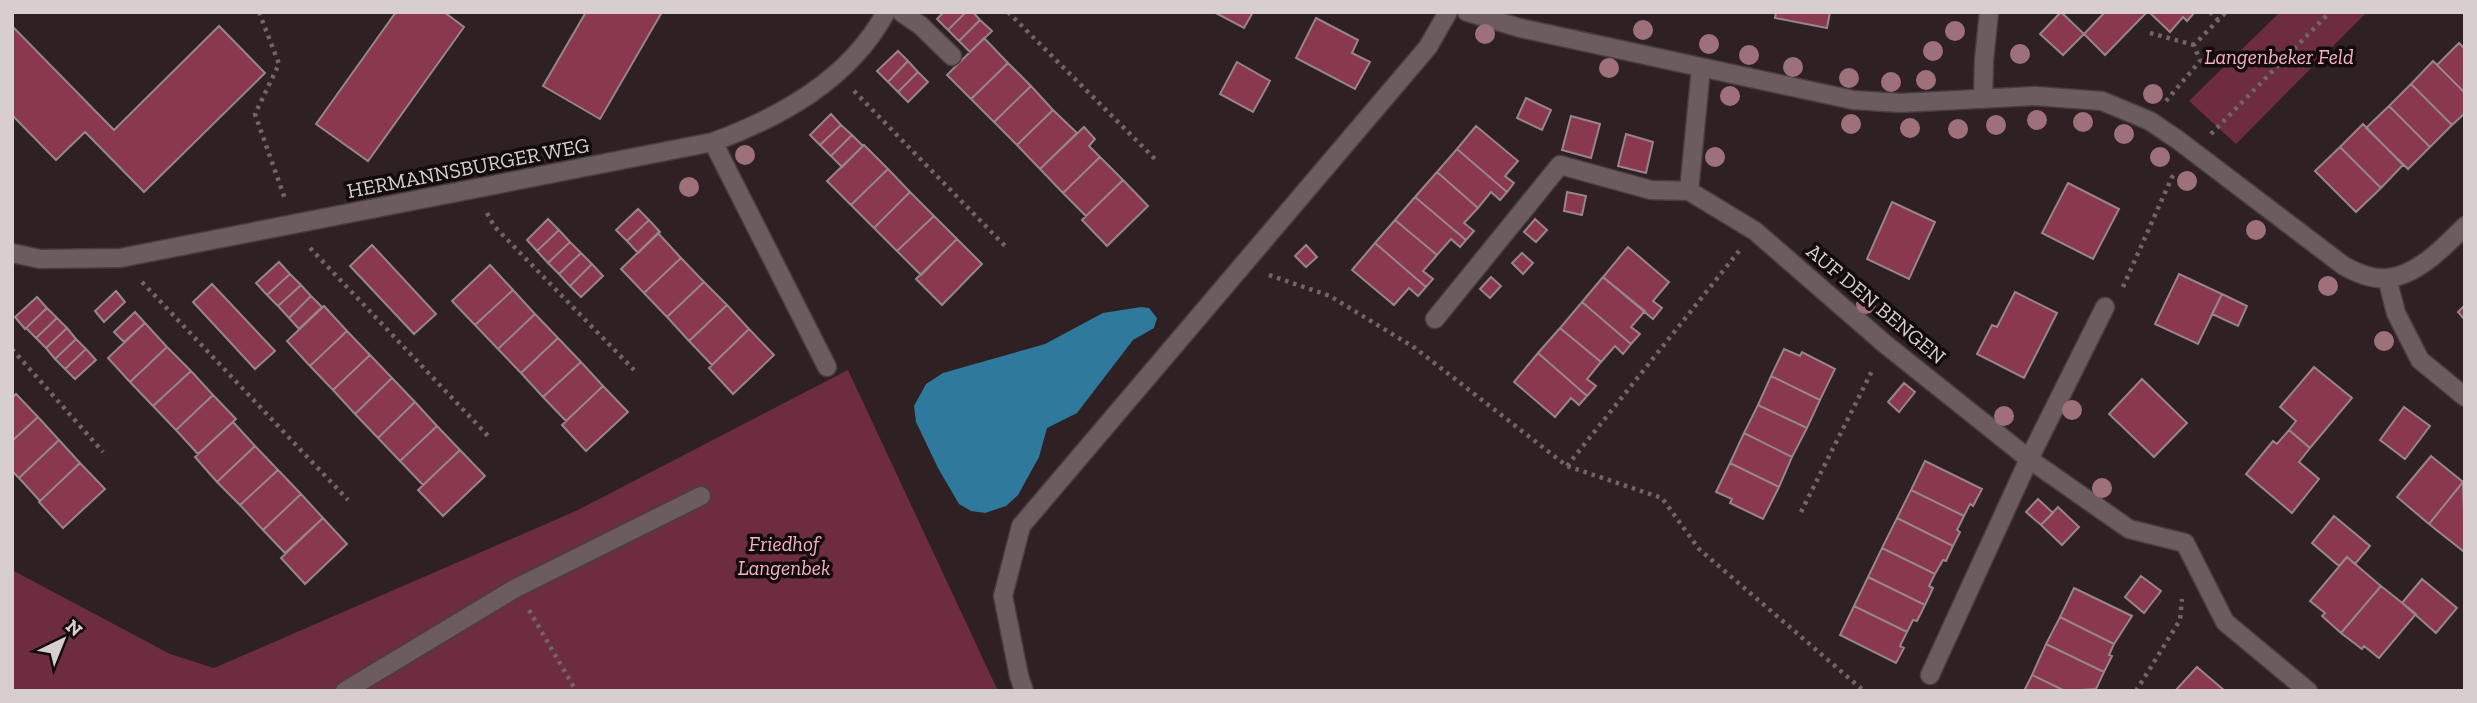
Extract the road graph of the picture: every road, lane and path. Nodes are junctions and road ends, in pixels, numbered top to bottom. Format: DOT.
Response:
graph roads {
  1 [pos="259,12"];
  2 [pos="886,12"];
  3 [pos="901,12"];
  4 [pos="1008,12"];
  5 [pos="1448,12"];
  6 [pos="1467,12"];
  7 [pos="1989,12"];
  8 [pos="2210,12"];
  9 [pos="2226,12"];
  10 [pos="2330,12"];
  11 [pos="2218,20"];
  12 [pos="2150,33"];
  13 [pos="2194,44"];
  14 [pos="952,56"];
  15 [pos="1701,68"];
  16 [pos="836,74"];
  17 [pos="1983,99"];
  18 [pos="2150,121"];
  19 [pos="713,142"];
  20 [pos="2193,152"];
  21 [pos="1158,162"];
  22 [pos="473,191"];
  23 [pos="1689,191"];
  24 [pos="293,226"];
  25 [pos="2465,226"];
  26 [pos="1755,231"];
  27 [pos="1007,248"];
  28 [pos="12,253"];
  29 [pos="121,258"];
  30 [pos="1242,265"];
  31 [pos="2387,278"];
  32 [pos="2105,307"];
  33 [pos="1436,319"];
  34 [pos="1885,344"];
  35 [pos="12,349"];
  36 [pos="827,367"];
  37 [pos="635,370"];
  38 [pos="2465,397"];
  39 [pos="489,438"];
  40 [pos="103,452"];
  41 [pos="2029,459"];
  42 [pos="1567,466"];
  43 [pos="701,496"];
  44 [pos="348,500"];
  45 [pos="1801,512"];
  46 [pos="516,588"];
  47 [pos="2182,594"];
  48 [pos="1930,675"];
  49 [pos="345,691"];
  50 [pos="576,691"];
  51 [pos="1024,691"];
  52 [pos="1864,691"];
  53 [pos="2136,691"];
  54 [pos="2308,691"];
  1 -- 24 [label="path"];
  2 -- 16 [label="street, HERMANNSBURGER WEG"];
  3 -- 14 [label="street"];
  4 -- 21 [label="path"];
  5 -- 30 [label="street"];
  6 -- 15 [label="street"];
  7 -- 17 [label="street"];
  8 -- 11 [label="path"];
  9 -- 11 [label="path"];
  10 -- 20 [label="path"];
  11 -- 13 [label="path"];
  12 -- 13 [label="path"];
  13 -- 18 [label="path"];
  15 -- 17 [label="street"];
  15 -- 23 [label="street"];
  16 -- 19 [label="street, HERMANNSBURGER WEG"];
  16 -- 27 [label="path"];
  17 -- 18 [label="street"];
  18 -- 20 [label="street"];
  19 -- 22 [label="street, HERMANNSBURGER WEG"];
  19 -- 36 [label="street"];
  20 -- 31 [label="street"];
  20 -- 32 [label="path"];
  22 -- 24 [label="street, HERMANNSBURGER WEG"];
  22 -- 37 [label="path"];
  23 -- 26 [label="street, AUF DEN BENGEN"];
  23 -- 33 [label="street, AUF DEN BENGEN"];
  24 -- 29 [label="street, HERMANNSBURGER WEG"];
  24 -- 39 [label="path"];
  25 -- 31 [label="street"];
  26 -- 34 [label="street, AUF DEN BENGEN"];
  26 -- 42 [label="path"];
  28 -- 29 [label="street, HERMANNSBURGER WEG"];
  29 -- 44 [label="path"];
  30 -- 42 [label="path"];
  30 -- 51 [label="street"];
  31 -- 38 [label="street"];
  32 -- 41 [label="street"];
  34 -- 41 [label="street, AUF DEN BENGEN"];
  34 -- 45 [label="path"];
  35 -- 40 [label="path"];
  41 -- 48 [label="street"];
  41 -- 54 [label="street, AUF DEN BENGEN"];
  42 -- 52 [label="path"];
  43 -- 46 [label="street"];
  46 -- 49 [label="street"];
  46 -- 50 [label="path"];
  47 -- 53 [label="path"];
}
